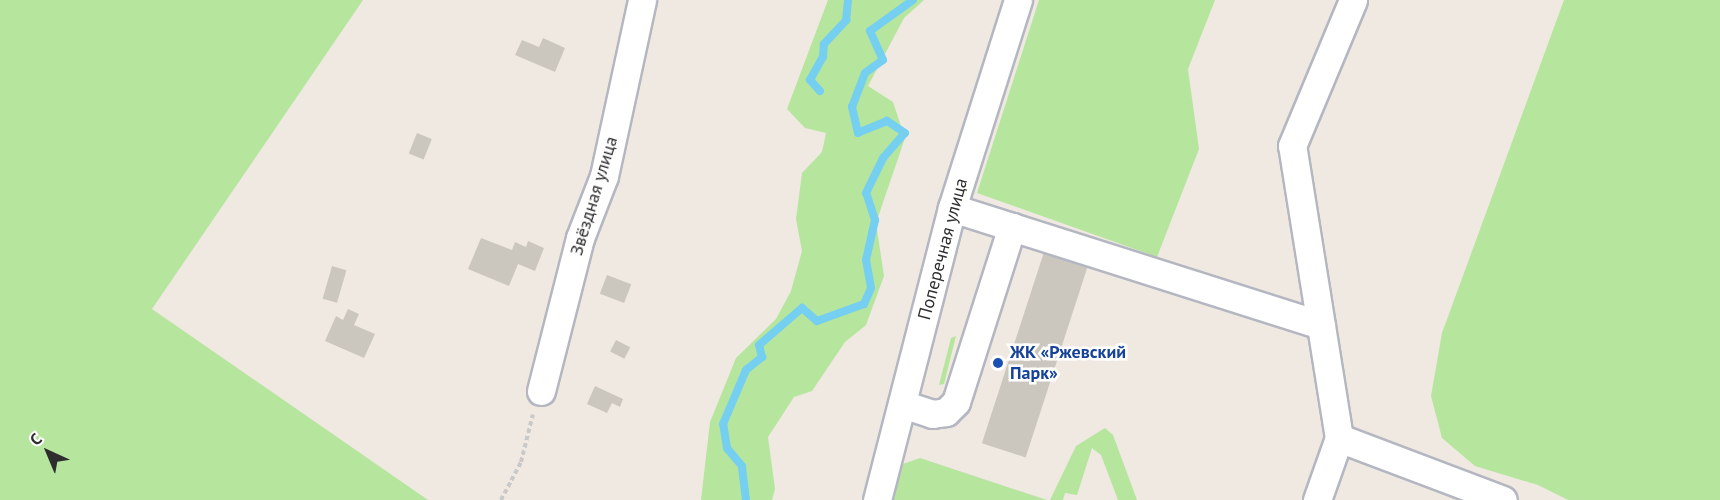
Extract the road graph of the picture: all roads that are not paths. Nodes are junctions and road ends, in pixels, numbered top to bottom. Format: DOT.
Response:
graph roads {
  1 [pos="642,0"];
  2 [pos="1018,0"];
  3 [pos="1353,0"];
  4 [pos="952,208"];
  5 [pos="1012,227"];
  6 [pos="1321,325"];
  7 [pos="541,391"];
  8 [pos="902,404"];
  9 [pos="1339,438"];
  10 [pos="877,500"];
  11 [pos="1317,500"];
  12 [pos="1503,500"];
  1 -- 7 [label="street, Звёздная улица"];
  2 -- 4 [label="street, Поперечная улица"];
  3 -- 6 [label="street"];
  4 -- 5 [label="street"];
  4 -- 8 [label="street, Поперечная улица"];
  5 -- 6 [label="street"];
  5 -- 8 [label="street"];
  6 -- 9 [label="street"];
  8 -- 10 [label="street, Поперечная улица"];
  9 -- 11 [label="street"];
  9 -- 12 [label="street"];
}
